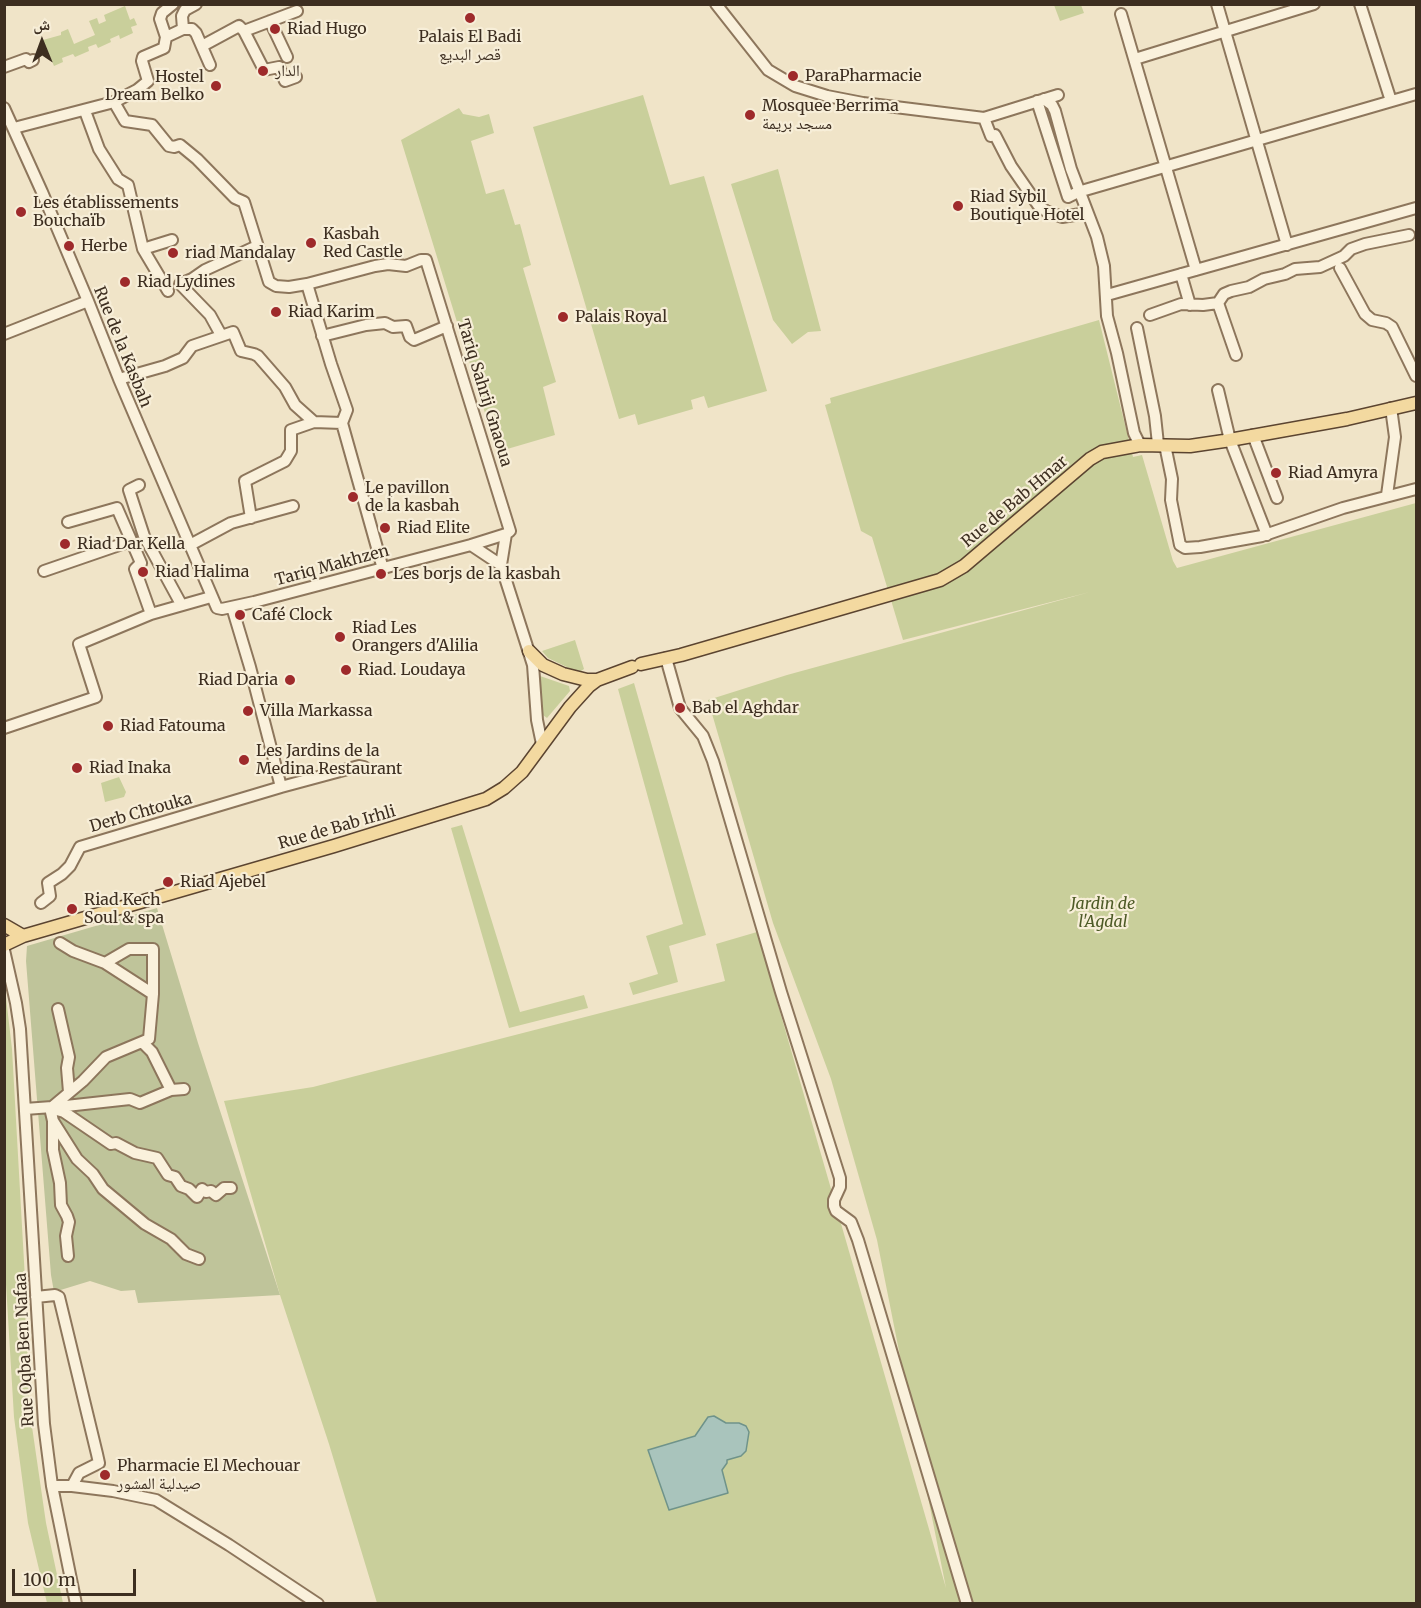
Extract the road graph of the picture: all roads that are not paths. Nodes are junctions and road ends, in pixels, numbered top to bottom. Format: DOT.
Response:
graph roads {
  1 [pos="173,4"];
  2 [pos="196,4"];
  3 [pos="717,4"];
  4 [pos="1217,4"];
  5 [pos="1360,4"];
  6 [pos="1306,6"];
  7 [pos="297,11"];
  8 [pos="1121,14"];
  9 [pos="270,21"];
  10 [pos="188,29"];
  11 [pos="244,30"];
  12 [pos="1225,32"];
  13 [pos="166,37"];
  14 [pos="202,46"];
  15 [pos="287,57"];
  16 [pos="1135,59"];
  17 [pos="33,60"];
  18 [pos="210,65"];
  19 [pos="4,67"];
  20 [pos="296,77"];
  21 [pos="1416,94"];
  22 [pos="1059,95"];
  23 [pos="1041,100"];
  24 [pos="1391,101"];
  25 [pos="114,102"];
  26 [pos="4,108"];
  27 [pos="85,111"];
  28 [pos="984,118"];
  29 [pos="14,128"];
  30 [pos="1256,140"];
  31 [pos="1166,166"];
  32 [pos="1078,192"];
  33 [pos="1416,208"];
  34 [pos="1087,213"];
  35 [pos="1409,235"];
  36 [pos="172,240"];
  37 [pos="1287,245"];
  38 [pos="257,246"];
  39 [pos="143,249"];
  40 [pos="1340,268"];
  41 [pos="1196,270"];
  42 [pos="1181,274"];
  43 [pos="308,284"];
  44 [pos="168,291"];
  45 [pos="1107,295"];
  46 [pos="88,301"];
  47 [pos="1218,303"];
  48 [pos="1190,305"];
  49 [pos="1150,315"];
  50 [pos="447,326"];
  51 [pos="1137,328"];
  52 [pos="4,334"];
  53 [pos="221,335"];
  54 [pos="322,336"];
  55 [pos="1236,354"];
  56 [pos="1416,376"];
  57 [pos="119,379"];
  58 [pos="1218,390"];
  59 [pos="1416,404"];
  60 [pos="1391,408"];
  61 [pos="314,422"];
  62 [pos="342,423"];
  63 [pos="1253,435"];
  64 [pos="1230,440"];
  65 [pos="1161,444"];
  66 [pos="1140,445"];
  67 [pos="139,485"];
  68 [pos="1416,489"];
  69 [pos="1387,495"];
  70 [pos="1277,498"];
  71 [pos="293,506"];
  72 [pos="251,518"];
  73 [pos="68,522"];
  74 [pos="506,534"];
  75 [pos="1267,535"];
  76 [pos="131,541"];
  77 [pos="190,545"];
  78 [pos="471,545"];
  79 [pos="501,565"];
  80 [pos="383,569"];
  81 [pos="44,571"];
  82 [pos="211,597"];
  83 [pos="181,604"];
  84 [pos="232,608"];
  85 [pos="151,614"];
  86 [pos="529,651"];
  87 [pos="666,658"];
  88 [pos="636,665"];
  89 [pos="597,680"];
  90 [pos="4,728"];
  91 [pos="542,744"];
  92 [pos="364,767"];
  93 [pos="282,787"];
  94 [pos="41,903"];
  95 [pos="4,925"];
  96 [pos="22,936"];
  97 [pos="60,943"];
  98 [pos="4,948"];
  99 [pos="105,963"];
  100 [pos="153,994"];
  101 [pos="58,1009"];
  102 [pos="143,1043"];
  103 [pos="184,1089"];
  104 [pos="171,1090"];
  105 [pos="69,1092"];
  106 [pos="51,1108"];
  107 [pos="25,1109"];
  108 [pos="53,1121"];
  109 [pos="231,1188"];
  110 [pos="68,1256"];
  111 [pos="199,1259"];
  112 [pos="36,1297"];
  113 [pos="52,1486"];
  114 [pos="72,1486"];
  115 [pos="76,1604"];
  116 [pos="318,1604"];
  117 [pos="967,1604"];
  1 -- 13 [label="street"];
  2 -- 10 [label="street"];
  3 -- 28 [label="street"];
  4 -- 12 [label="street"];
  5 -- 24 [label="street"];
  6 -- 12 [label="street"];
  7 -- 9 [label="street"];
  8 -- 16 [label="street"];
  9 -- 11 [label="street"];
  9 -- 15 [label="street"];
  10 -- 13 [label="street"];
  10 -- 14 [label="street"];
  11 -- 14 [label="street"];
  11 -- 20 [label="street"];
  12 -- 16 [label="street"];
  12 -- 30 [label="street"];
  13 -- 25 [label="street"];
  14 -- 18 [label="street"];
  16 -- 31 [label="street"];
  17 -- 19 [label="street"];
  21 -- 24 [label="street"];
  22 -- 23 [label="street"];
  23 -- 28 [label="street"];
  23 -- 32 [label="street"];
  23 -- 32 [label="street"];
  24 -- 30 [label="street"];
  25 -- 27 [label="street"];
  25 -- 38 [label="street"];
  26 -- 29 [label="street, Rue de la Kasbah"];
  27 -- 29 [label="street"];
  27 -- 39 [label="street"];
  28 -- 34 [label="street"];
  29 -- 46 [label="street, Rue de la Kasbah"];
  30 -- 31 [label="street"];
  30 -- 37 [label="street"];
  31 -- 32 [label="street"];
  31 -- 41 [label="street"];
  32 -- 34 [label="street"];
  33 -- 37 [label="street"];
  34 -- 45 [label="street"];
  35 -- 47 [label="street"];
  36 -- 39 [label="street"];
  37 -- 41 [label="street"];
  38 -- 43 [label="street"];
  38 -- 53 [label="street"];
  39 -- 44 [label="street"];
  40 -- 56 [label="street"];
  41 -- 42 [label="street"];
  42 -- 45 [label="street"];
  42 -- 48 [label="street"];
  43 -- 50 [label="street, Tariq Sahrij Gnaoua"];
  43 -- 54 [label="street"];
  45 -- 66 [label="street"];
  46 -- 52 [label="street"];
  46 -- 57 [label="street, Rue de la Kasbah"];
  47 -- 48 [label="street"];
  47 -- 55 [label="street"];
  48 -- 49 [label="street"];
  50 -- 54 [label="street"];
  50 -- 74 [label="street, Tariq Sahrij Gnaoua"];
  51 -- 65 [label="street"];
  53 -- 57 [label="street"];
  53 -- 61 [label="street"];
  54 -- 62 [label="street"];
  57 -- 77 [label="street, Rue de la Kasbah"];
  58 -- 64 [label="street"];
  59 -- 60 [label="main road, Rue de Bab Hmar"];
  60 -- 63 [label="main road, Rue de Bab Hmar"];
  60 -- 69 [label="street"];
  61 -- 62 [label="street"];
  61 -- 72 [label="street"];
  62 -- 80 [label="street"];
  63 -- 64 [label="main road, Rue de Bab Hmar"];
  63 -- 70 [label="street"];
  64 -- 65 [label="main road, Rue de Bab Hmar"];
  64 -- 75 [label="street"];
  65 -- 66 [label="main road, Rue de Bab Hmar"];
  65 -- 75 [label="street"];
  66 -- 87 [label="main road, Rue de Bab Hmar"];
  67 -- 83 [label="street"];
  68 -- 69 [label="street"];
  69 -- 75 [label="street"];
  71 -- 72 [label="street"];
  72 -- 77 [label="street"];
  73 -- 76 [label="street"];
  74 -- 78 [label="street, Tariq Makhzen"];
  74 -- 79 [label="street"];
  76 -- 81 [label="street"];
  76 -- 85 [label="street"];
  77 -- 82 [label="street, Rue de la Kasbah"];
  78 -- 79 [label="street"];
  78 -- 80 [label="street, Tariq Makhzen"];
  79 -- 86 [label="street"];
  80 -- 84 [label="street, Tariq Makhzen"];
  82 -- 83 [label="street"];
  82 -- 84 [label="street"];
  83 -- 85 [label="street"];
  84 -- 93 [label="street"];
  85 -- 90 [label="street"];
  86 -- 89 [label="main road"];
  86 -- 91 [label="street"];
  87 -- 88 [label="main road, Rue de Bab Hmar"];
  87 -- 117 [label="street"];
  88 -- 89 [label="main road, Rue de Bab Irhli"];
  89 -- 91 [label="main road, Rue de Bab Irhli"];
  91 -- 96 [label="main road, Rue de Bab Irhli"];
  92 -- 93 [label="street, Derb Chtouka"];
  93 -- 94 [label="street, Derb Chtouka"];
  95 -- 96 [label="main road"];
  96 -- 98 [label="main road, Rue de Bab Irhli"];
  97 -- 99 [label="street"];
  98 -- 107 [label="street, Rue Oqba Ben Nafaa"];
  99 -- 100 [label="street"];
  99 -- 100 [label="street"];
  100 -- 102 [label="street"];
  101 -- 105 [label="street"];
  102 -- 104 [label="street"];
  102 -- 105 [label="street"];
  103 -- 104 [label="street"];
  104 -- 106 [label="street"];
  105 -- 106 [label="street"];
  106 -- 107 [label="street"];
  106 -- 108 [label="street"];
  106 -- 109 [label="street"];
  107 -- 112 [label="street, Rue Oqba Ben Nafaa"];
  108 -- 110 [label="street"];
  108 -- 111 [label="street"];
  112 -- 113 [label="street, Rue Oqba Ben Nafaa"];
  112 -- 114 [label="street"];
  113 -- 114 [label="street"];
  113 -- 115 [label="street, Rue Oqba Ben Nafaa"];
  114 -- 116 [label="street"];
}
